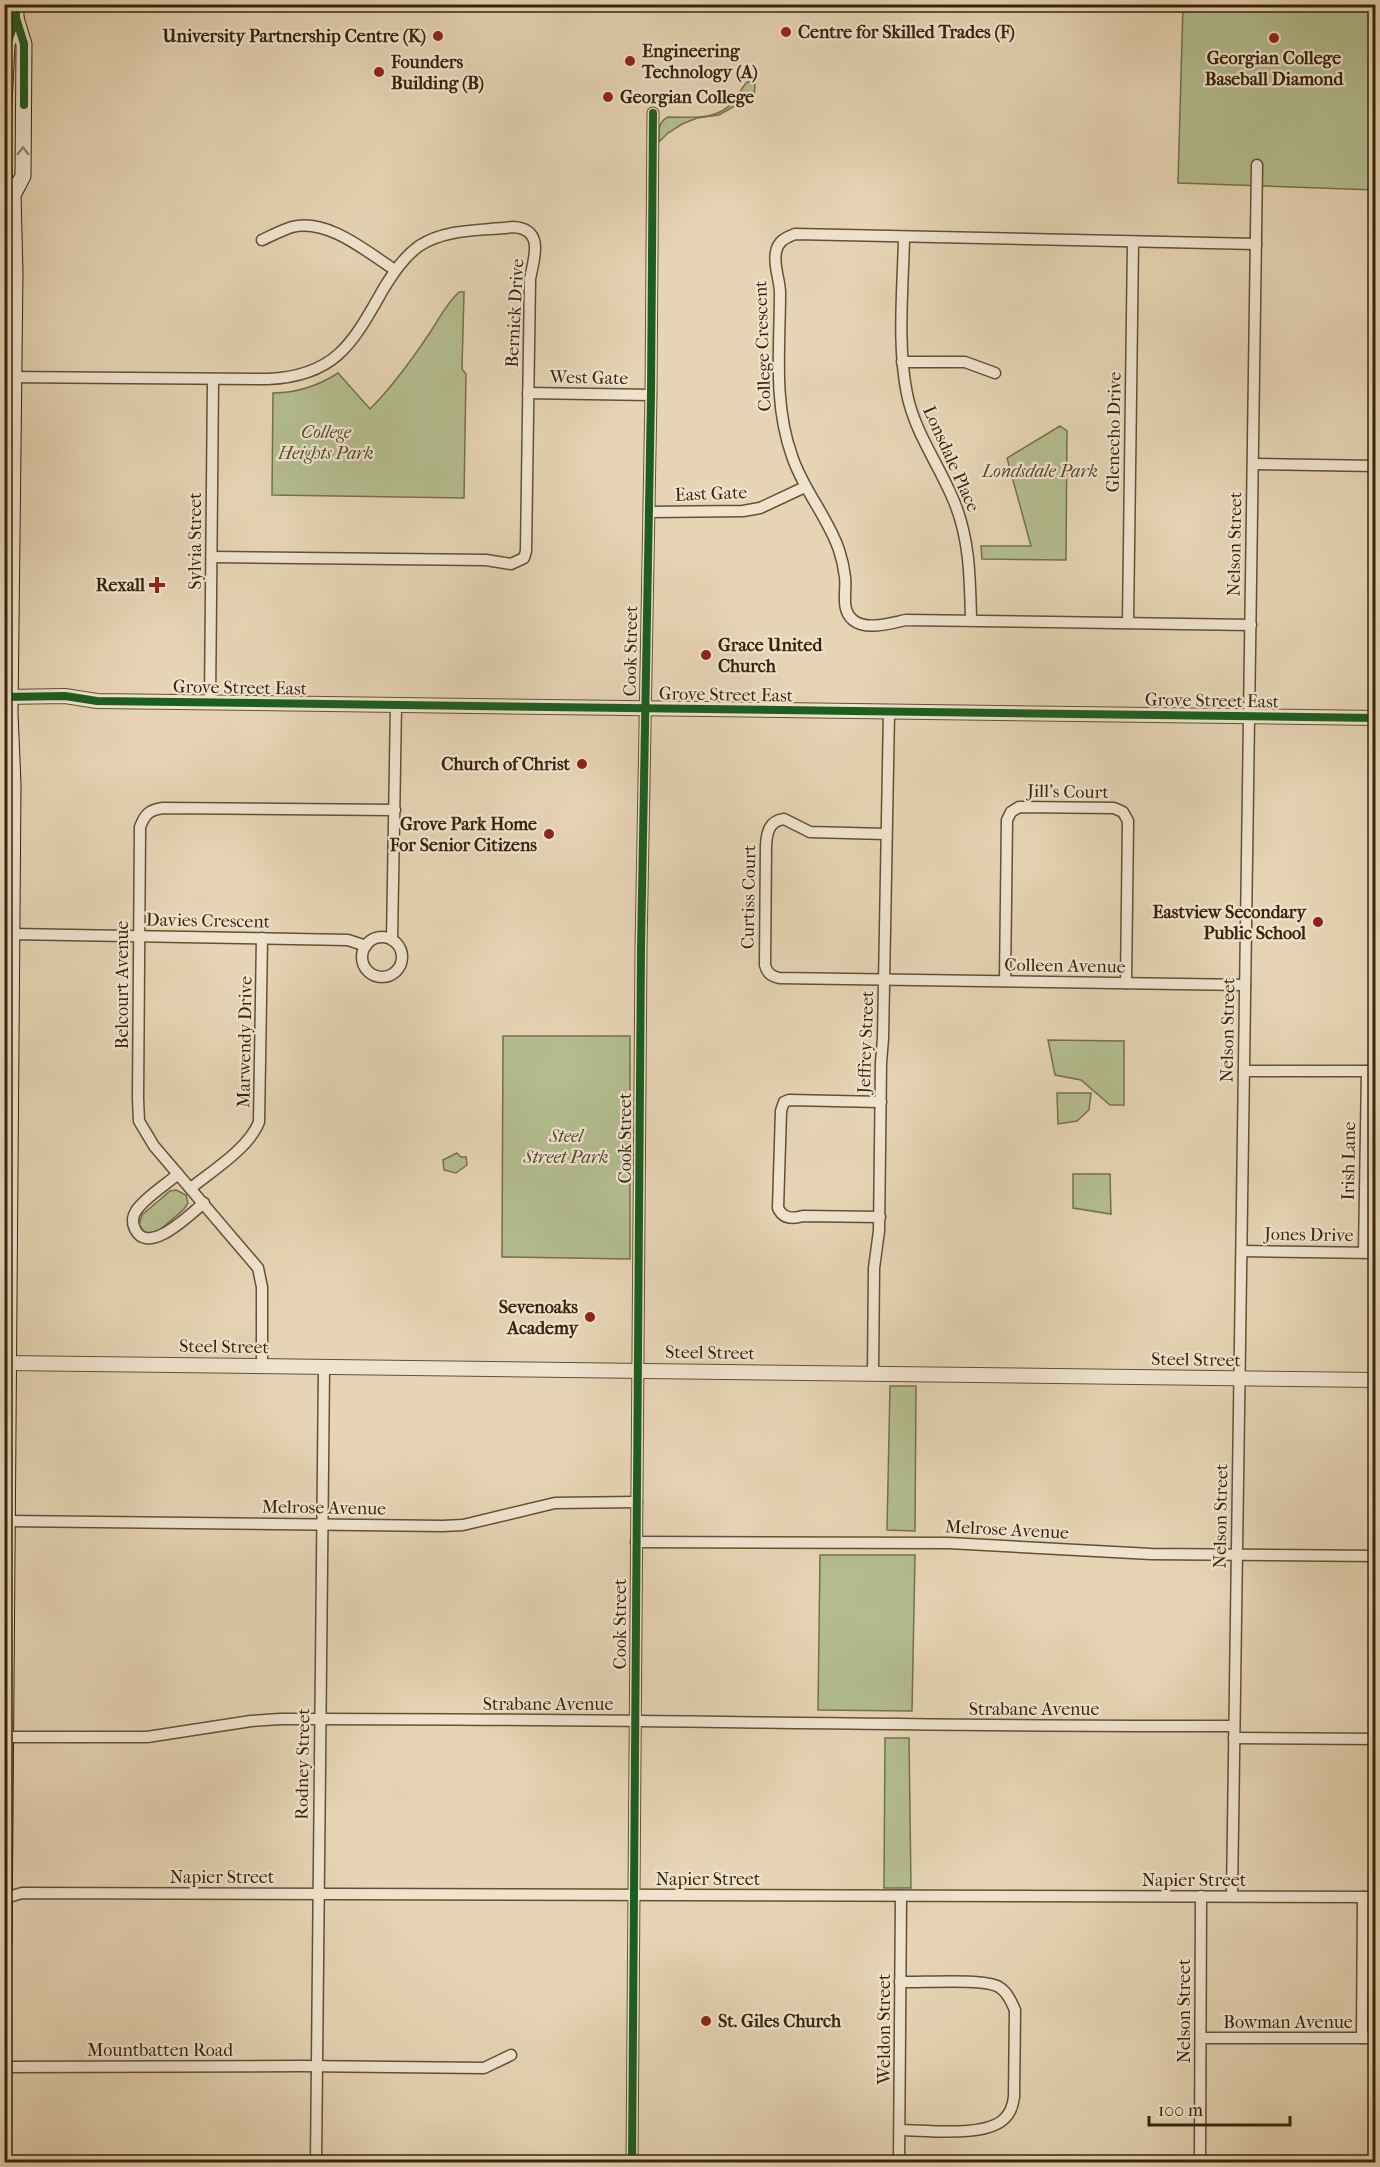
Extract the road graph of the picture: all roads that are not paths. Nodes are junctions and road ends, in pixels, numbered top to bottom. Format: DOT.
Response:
graph roads {
  1 [pos="16,11"];
  2 [pos="4,105"];
  3 [pos="24,105"];
  4 [pos="653,113"];
  5 [pos="1257,165"];
  6 [pos="4,177"];
  7 [pos="13,195"];
  8 [pos="904,238"];
  9 [pos="262,240"];
  10 [pos="1133,242"];
  11 [pos="1256,244"];
  12 [pos="395,270"];
  13 [pos="902,362"];
  14 [pos="996,373"];
  15 [pos="9,377"];
  16 [pos="213,379"];
  17 [pos="528,393"];
  18 [pos="651,395"];
  19 [pos="1253,464"];
  20 [pos="1376,466"];
  21 [pos="805,487"];
  22 [pos="649,512"];
  23 [pos="212,557"];
  24 [pos="971,621"];
  25 [pos="1128,622"];
  26 [pos="1251,625"];
  27 [pos="8,697"];
  28 [pos="210,703"];
  29 [pos="396,705"];
  30 [pos="645,709"];
  31 [pos="889,712"];
  32 [pos="1249,716"];
  33 [pos="1376,718"];
  34 [pos="395,810"];
  35 [pos="886,834"];
  36 [pos="8,847"];
  37 [pos="12,934"];
  38 [pos="139,936"];
  39 [pos="262,938"];
  40 [pos="392,940"];
  41 [pos="366,946"];
  42 [pos="884,980"];
  43 [pos="1005,981"];
  44 [pos="1125,983"];
  45 [pos="1245,985"];
  46 [pos="8,1026"];
  47 [pos="1245,1071"];
  48 [pos="1371,1071"];
  49 [pos="881,1102"];
  50 [pos="178,1174"];
  51 [pos="191,1188"];
  52 [pos="204,1203"];
  53 [pos="880,1217"];
  54 [pos="1242,1251"];
  55 [pos="1370,1252"];
  56 [pos="7,1363"];
  57 [pos="262,1366"];
  58 [pos="324,1366"];
  59 [pos="638,1370"];
  60 [pos="873,1373"];
  61 [pos="1240,1378"];
  62 [pos="1376,1380"];
  63 [pos="636,1502"];
  64 [pos="8,1521"];
  65 [pos="322,1525"];
  66 [pos="636,1542"];
  67 [pos="1236,1556"];
  68 [pos="1376,1556"];
  69 [pos="6,1651"];
  70 [pos="320,1719"];
  71 [pos="634,1720"];
  72 [pos="1234,1726"];
  73 [pos="7,1737"];
  74 [pos="1234,1738"];
  75 [pos="1376,1739"];
  76 [pos="318,1894"];
  77 [pos="633,1896"];
  78 [pos="901,1896"];
  79 [pos="1201,1896"];
  80 [pos="1232,1896"];
  81 [pos="1363,1897"];
  82 [pos="1376,1897"];
  83 [pos="5,1898"];
  84 [pos="4,1944"];
  85 [pos="900,1982"];
  86 [pos="1201,2038"];
  87 [pos="1362,2038"];
  88 [pos="1376,2038"];
  89 [pos="511,2055"];
  90 [pos="316,2066"];
  91 [pos="4,2067"];
  92 [pos="900,2130"];
  93 [pos="316,2163"];
  94 [pos="632,2163"];
  95 [pos="899,2163"];
  96 [pos="1200,2163"];
  1 -- 2 [label="main road"];
  1 -- 3 [label="main road"];
  2 -- 3 [label="street"];
  7 -- 3 [label="main road, one-way"];
  4 -- 18 [label="street, Cook Street"];
  5 -- 11 [label="street, Nelson Street"];
  6 -- 7 [label="main road"];
  7 -- 15 [label="main road"];
  8 -- 10 [label="street, College Crescent"];
  8 -- 13 [label="street, Lonsdale Place"];
  8 -- 21 [label="street, College Crescent"];
  9 -- 12 [label="street"];
  10 -- 11 [label="street, College Crescent"];
  10 -- 25 [label="street, Glenecho Drive"];
  11 -- 19 [label="street, Nelson Street"];
  12 -- 16 [label="street, Bernick Drive"];
  12 -- 17 [label="street, Bernick Drive"];
  13 -- 14 [label="street"];
  13 -- 24 [label="street, Lonsdale Place"];
  15 -- 16 [label="street, Bernick Drive"];
  15 -- 27 [label="main road"];
  16 -- 23 [label="street, Sylvia Street"];
  17 -- 18 [label="street, West Gate"];
  17 -- 23 [label="street, Bernick Drive"];
  18 -- 22 [label="street, Cook Street"];
  19 -- 20 [label="street"];
  19 -- 26 [label="street, Nelson Street"];
  21 -- 22 [label="street, East Gate"];
  21 -- 24 [label="street, College Crescent"];
  22 -- 30 [label="street, Cook Street"];
  23 -- 28 [label="street, Sylvia Street"];
  24 -- 25 [label="street, College Crescent"];
  25 -- 26 [label="street, College Crescent"];
  26 -- 32 [label="street, Nelson Street"];
  27 -- 28 [label="street, Grove Street East"];
  27 -- 36 [label="main road"];
  28 -- 29 [label="street, Grove Street East"];
  29 -- 30 [label="street, Grove Street East"];
  29 -- 34 [label="street"];
  30 -- 31 [label="street, Grove Street East"];
  30 -- 59 [label="street, Cook Street"];
  31 -- 32 [label="street, Grove Street East"];
  31 -- 35 [label="street, Jeffrey Street"];
  32 -- 33 [label="street, Grove Street East"];
  32 -- 45 [label="street, Nelson Street"];
  34 -- 38 [label="street, Belcourt Avenue"];
  34 -- 40 [label="street"];
  35 -- 42 [label="street, Jeffrey Street"];
  35 -- 42 [label="street, Curtiss Court"];
  36 -- 37 [label="main road"];
  37 -- 38 [label="street, Davies Crescent"];
  37 -- 46 [label="main road"];
  38 -- 39 [label="street, Davies Crescent"];
  38 -- 50 [label="street, Belcourt Avenue"];
  39 -- 41 [label="street, Davies Crescent"];
  39 -- 51 [label="street, Marwendy Drive"];
  40 -- 41 [label="street, Davies Crescent"];
  40 -- 41 [label="street"];
  42 -- 43 [label="street, Colleen Avenue"];
  42 -- 49 [label="street, Jeffrey Street"];
  43 -- 44 [label="street, Colleen Avenue"];
  43 -- 44 [label="street, Jill's Court"];
  44 -- 45 [label="street, Colleen Avenue"];
  45 -- 47 [label="street, Nelson Street"];
  46 -- 56 [label="main road"];
  47 -- 48 [label="street"];
  47 -- 54 [label="street, Nelson Street"];
  48 -- 55 [label="street, Irish Lane"];
  49 -- 53 [label="street, Jeffrey Street"];
  49 -- 53 [label="street"];
  50 -- 51 [label="street, Belcourt Avenue"];
  50 -- 52 [label="street"];
  51 -- 52 [label="street, Belcourt Avenue"];
  52 -- 57 [label="street, Belcourt Avenue"];
  53 -- 60 [label="street, Jeffrey Street"];
  54 -- 55 [label="street, Jones Drive"];
  54 -- 61 [label="street, Nelson Street"];
  56 -- 57 [label="street, Steel Street"];
  56 -- 64 [label="main road"];
  57 -- 58 [label="street, Steel Street"];
  58 -- 59 [label="street, Steel Street"];
  58 -- 65 [label="street, Rodney Street"];
  59 -- 60 [label="street, Steel Street"];
  59 -- 63 [label="street, Cook Street"];
  60 -- 61 [label="street, Steel Street"];
  61 -- 62 [label="street, Steel Street"];
  61 -- 67 [label="street, Nelson Street"];
  63 -- 65 [label="street, Melrose Avenue"];
  63 -- 66 [label="street, Cook Street"];
  64 -- 65 [label="street, Melrose Avenue"];
  64 -- 69 [label="main road"];
  65 -- 70 [label="street, Rodney Street"];
  66 -- 67 [label="street, Melrose Avenue"];
  66 -- 71 [label="street, Cook Street"];
  67 -- 68 [label="street, Melrose Avenue"];
  67 -- 72 [label="street, Nelson Street"];
  69 -- 73 [label="main road"];
  70 -- 71 [label="street, Strabane Avenue"];
  70 -- 73 [label="street, Strabane Avenue"];
  70 -- 76 [label="street, Rodney Street"];
  71 -- 72 [label="street, Strabane Avenue"];
  71 -- 77 [label="street, Cook Street"];
  72 -- 74 [label="street, Nelson Street"];
  73 -- 83 [label="main road"];
  74 -- 75 [label="street"];
  74 -- 80 [label="street, Nelson Street"];
  76 -- 77 [label="street, Napier Street"];
  76 -- 83 [label="street, Napier Street"];
  76 -- 90 [label="street, Rodney Street"];
  77 -- 78 [label="street, Napier Street"];
  77 -- 94 [label="street, Cook Street"];
  78 -- 79 [label="street, Napier Street"];
  78 -- 85 [label="street, Weldon Street"];
  79 -- 80 [label="street, Napier Street"];
  79 -- 86 [label="street, Nelson Street"];
  80 -- 81 [label="street, Napier Street"];
  81 -- 82 [label="street, Napier Street"];
  81 -- 87 [label="street"];
  83 -- 84 [label="main road"];
  85 -- 92 [label="street, Weldon Street"];
  85 -- 92 [label="street"];
  86 -- 87 [label="street, Bowman Avenue"];
  86 -- 96 [label="street, Nelson Street"];
  87 -- 88 [label="street, Bowman Avenue"];
  89 -- 90 [label="street, Mountbatten Road"];
  90 -- 91 [label="street, Mountbatten Road"];
  90 -- 93 [label="street, Rodney Street"];
  92 -- 95 [label="street, Weldon Street"];
}
